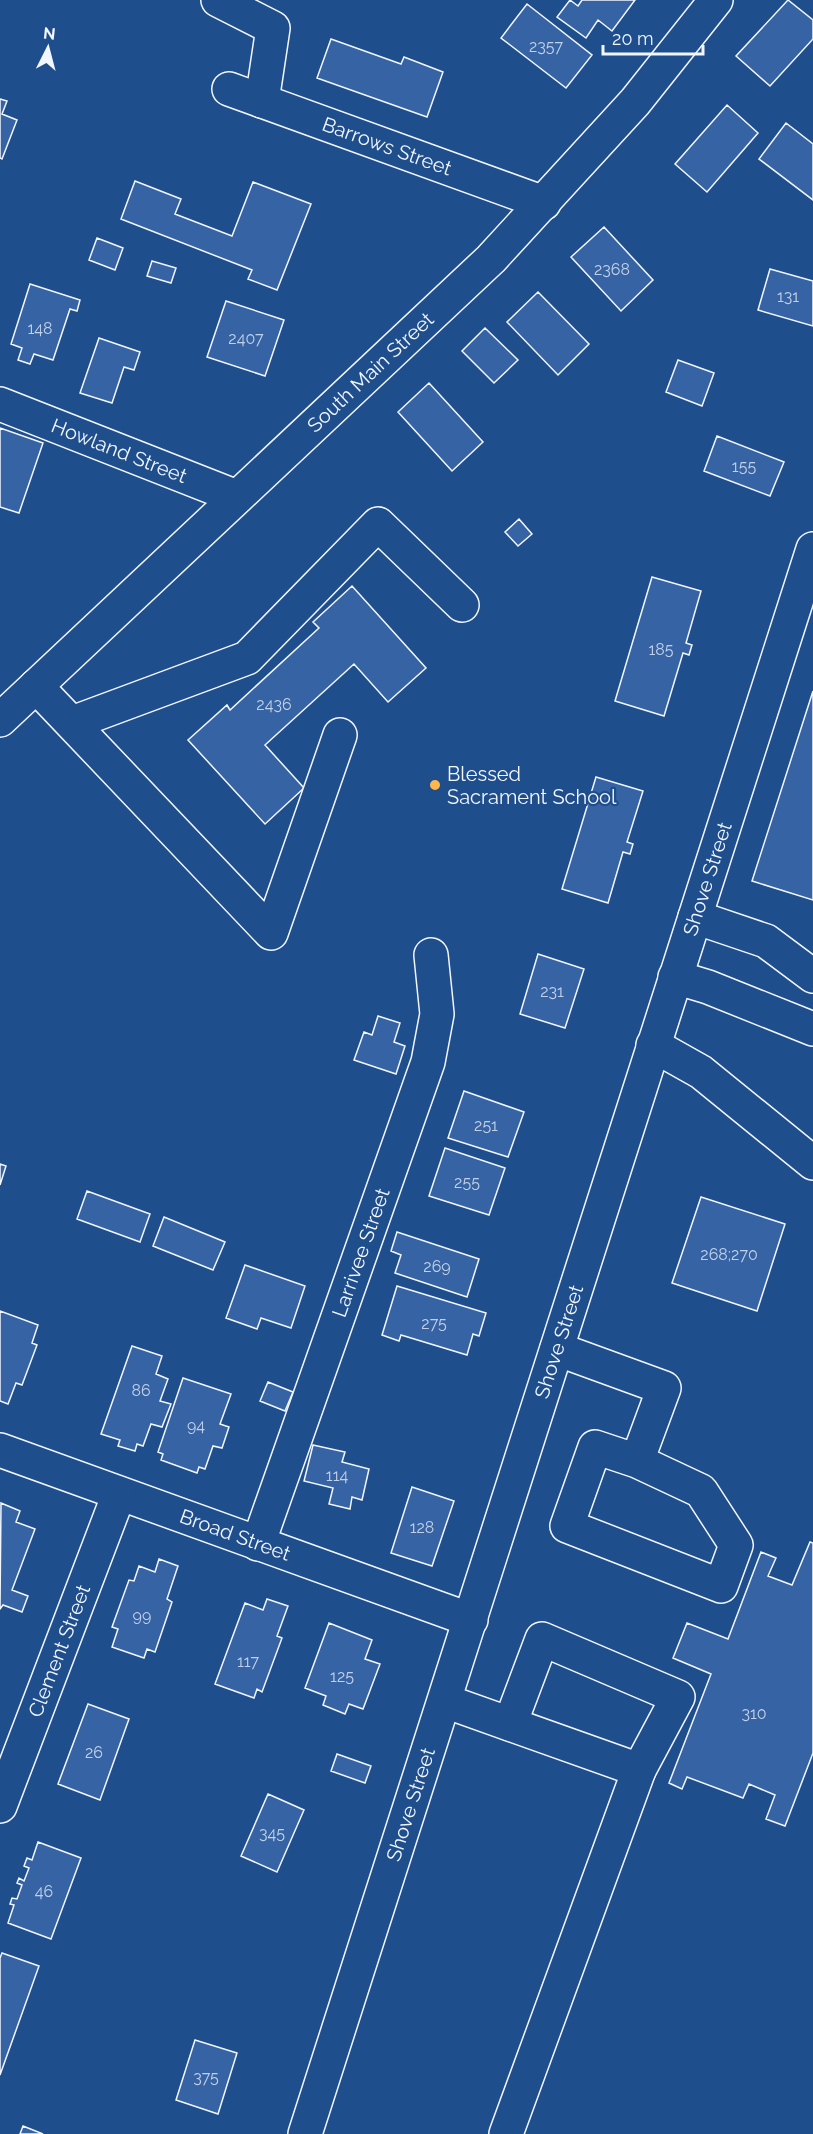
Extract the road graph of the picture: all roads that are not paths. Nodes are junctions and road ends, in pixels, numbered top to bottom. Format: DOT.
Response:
graph roads {
  1 [pos="218,0"];
  2 [pos="716,0"];
  3 [pos="229,89"];
  4 [pos="262,101"];
  5 [pos="544,203"];
  6 [pos="0,404"];
  7 [pos="237,497"];
  8 [pos="813,549"];
  9 [pos="462,605"];
  10 [pos="36,686"];
  11 [pos="0,720"];
  12 [pos="72,723"];
  13 [pos="340,735"];
  14 [pos="694,917"];
  15 [pos="431,956"];
  16 [pos="813,976"];
  17 [pos="675,977"];
  18 [pos="813,1029"];
  19 [pos="653,1045"];
  20 [pos="813,1162"];
  21 [pos="557,1349"];
  22 [pos="0,1450"];
  23 [pos="637,1461"];
  24 [pos="118,1494"];
  25 [pos="258,1544"];
  26 [pos="471,1620"];
  27 [pos="445,1701"];
  28 [pos="510,1724"];
  29 [pos="639,1770"];
  30 [pos="0,1806"];
  31 [pos="305,2134"];
  32 [pos="506,2134"];
  1 -- 4 [label="street"];
  2 -- 5 [label="street, South Main Street"];
  3 -- 4 [label="street, Barrows Street"];
  4 -- 5 [label="street, Barrows Street"];
  5 -- 7 [label="street, South Main Street"];
  6 -- 7 [label="street, Howland Street"];
  7 -- 10 [label="street, South Main Street"];
  8 -- 14 [label="street, Shove Street"];
  9 -- 12 [label="street"];
  10 -- 11 [label="street, South Main Street"];
  10 -- 12 [label="street"];
  12 -- 13 [label="street"];
  14 -- 16 [label="street"];
  14 -- 17 [label="street, Shove Street"];
  15 -- 25 [label="street, Larrivee Street"];
  17 -- 18 [label="street"];
  17 -- 19 [label="street, Shove Street"];
  19 -- 20 [label="street"];
  19 -- 21 [label="street, Shove Street"];
  21 -- 23 [label="street"];
  21 -- 26 [label="street, Shove Street"];
  22 -- 24 [label="street, Broad Street"];
  23 -- 23 [label="street"];
  24 -- 25 [label="street, Broad Street"];
  24 -- 30 [label="street, Clement Street"];
  25 -- 26 [label="street, Broad Street"];
  26 -- 27 [label="street, Shove Street"];
  27 -- 28 [label="street"];
  27 -- 31 [label="street, Shove Street"];
  28 -- 29 [label="street"];
  28 -- 29 [label="street"];
  29 -- 32 [label="street"];
}
